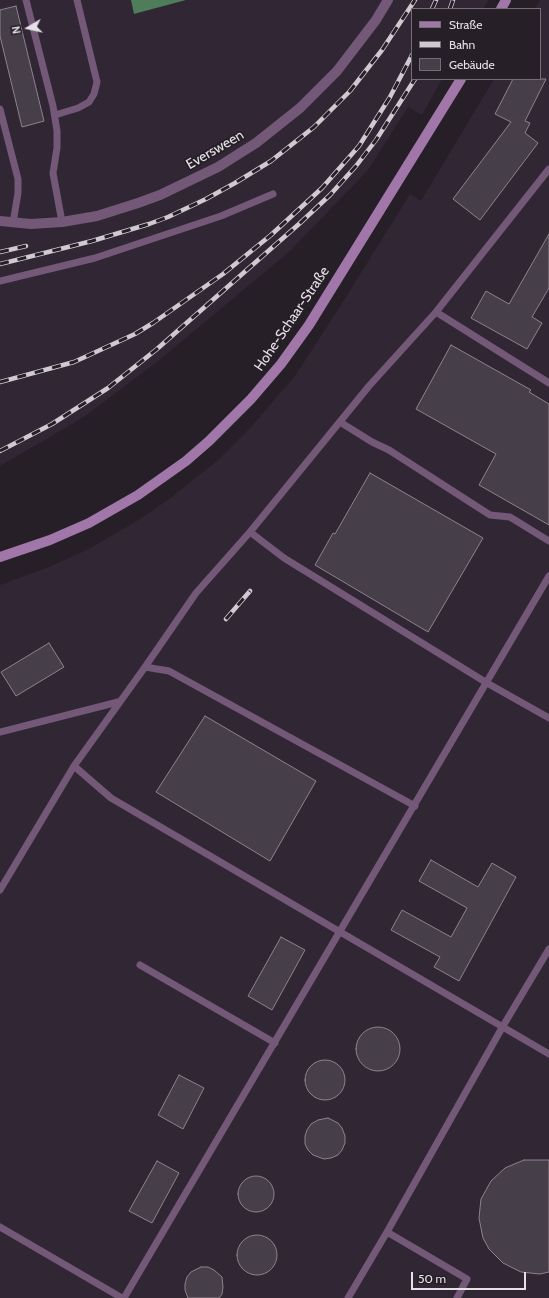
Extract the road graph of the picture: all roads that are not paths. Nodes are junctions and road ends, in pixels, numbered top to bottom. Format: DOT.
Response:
graph roads {
  1 [pos="26,0"];
  2 [pos="76,0"];
  3 [pos="388,0"];
  4 [pos="460,80"];
  5 [pos="0,109"];
  6 [pos="55,115"];
  7 [pos="549,169"];
  8 [pos="273,194"];
  9 [pos="0,222"];
  10 [pos="62,222"];
  11 [pos="13,223"];
  12 [pos="0,281"];
  13 [pos="436,312"];
  14 [pos="549,383"];
  15 [pos="340,422"];
  16 [pos="250,532"];
  17 [pos="549,541"];
  18 [pos="0,558"];
  19 [pos="549,576"];
  20 [pos="145,667"];
  21 [pos="487,683"];
  22 [pos="118,702"];
  23 [pos="549,718"];
  24 [pos="0,732"];
  25 [pos="74,766"];
  26 [pos="415,806"];
  27 [pos="0,890"];
  28 [pos="339,932"];
  29 [pos="549,949"];
  30 [pos="140,965"];
  31 [pos="502,1026"];
  32 [pos="275,1043"];
  33 [pos="549,1054"];
  34 [pos="0,1227"];
  35 [pos="387,1232"];
  36 [pos="123,1298"];
  37 [pos="348,1298"];
  38 [pos="457,1298"];
  1 -- 6 [label="lane"];
  2 -- 6 [label="lane"];
  3 -- 10 [label="street, Eversween"];
  4 -- 18 [label="main road, Hohe-Schaar-Straße"];
  5 -- 11 [label="lane"];
  6 -- 10 [label="lane"];
  7 -- 13 [label="lane"];
  8 -- 12 [label="lane"];
  9 -- 11 [label="street, Eversween"];
  10 -- 11 [label="street, Eversween"];
  13 -- 14 [label="lane"];
  13 -- 15 [label="lane"];
  15 -- 16 [label="lane"];
  15 -- 17 [label="lane"];
  16 -- 20 [label="lane"];
  16 -- 21 [label="lane"];
  19 -- 21 [label="lane"];
  20 -- 22 [label="lane"];
  20 -- 26 [label="lane"];
  21 -- 23 [label="lane"];
  21 -- 26 [label="lane"];
  22 -- 24 [label="lane"];
  22 -- 25 [label="lane"];
  25 -- 27 [label="lane"];
  25 -- 28 [label="lane"];
  26 -- 28 [label="lane"];
  28 -- 31 [label="lane"];
  28 -- 32 [label="lane"];
  29 -- 31 [label="lane"];
  30 -- 32 [label="lane"];
  31 -- 33 [label="lane"];
  31 -- 35 [label="lane"];
  32 -- 36 [label="lane"];
  34 -- 36 [label="lane"];
  35 -- 37 [label="lane"];
  35 -- 38 [label="lane"];
}
